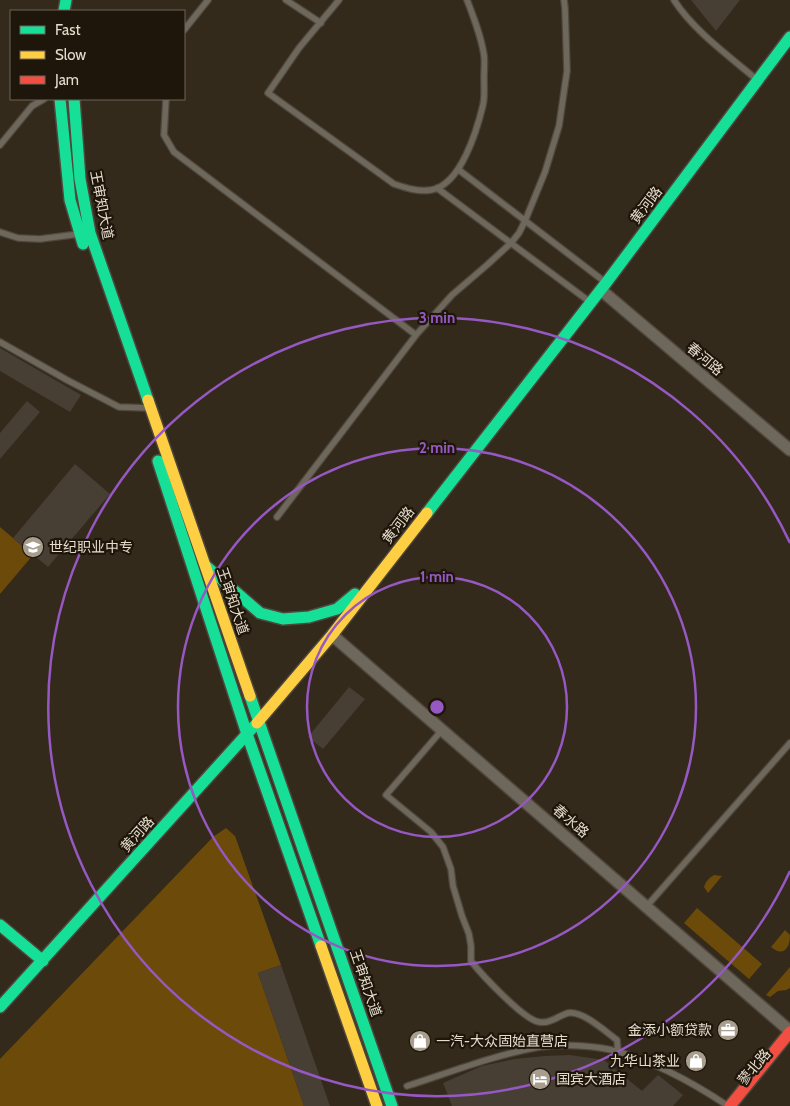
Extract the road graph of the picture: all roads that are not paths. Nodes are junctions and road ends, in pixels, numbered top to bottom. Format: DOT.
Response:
graph roads {
  1 [pos="208,0"];
  2 [pos="286,0"];
  3 [pos="339,0"];
  4 [pos="467,0"];
  5 [pos="564,0"];
  6 [pos="674,0"];
  7 [pos="321,23"];
  8 [pos="185,29"];
  9 [pos="790,37"];
  10 [pos="758,80"];
  11 [pos="42,100"];
  12 [pos="60,100"];
  13 [pos="74,100"];
  14 [pos="166,100"];
  15 [pos="0,144"];
  16 [pos="459,170"];
  17 [pos="437,188"];
  18 [pos="526,221"];
  19 [pos="0,232"];
  20 [pos="84,233"];
  21 [pos="511,243"];
  22 [pos="603,287"];
  23 [pos="591,303"];
  24 [pos="416,335"];
  25 [pos="0,342"];
  26 [pos="145,408"];
  27 [pos="790,450"];
  28 [pos="277,517"];
  29 [pos="205,565"];
  30 [pos="376,577"];
  31 [pos="332,635"];
  32 [pos="259,721"];
  33 [pos="442,730"];
  34 [pos="247,734"];
  35 [pos="790,743"];
  36 [pos="646,907"];
  37 [pos="0,925"];
  38 [pos="42,961"];
  39 [pos="0,1007"];
  40 [pos="790,1032"];
  41 [pos="790,1048"];
  42 [pos="618,1052"];
  43 [pos="407,1086"];
  44 [pos="377,1106"];
  45 [pos="392,1106"];
  46 [pos="729,1106"];
  47 [pos="740,1106"];
  1 -- 8 [label="lane"];
  2 -- 7 [label="lane"];
  3 -- 7 [label="lane"];
  4 -- 16 [label="lane"];
  5 -- 18 [label="lane"];
  6 -- 10 [label="lane"];
  7 -- 17 [label="lane"];
  9 -- 10 [label="main road, 黄河路"];
  10 -- 22 [label="main road, 黄河路"];
  11 -- 15 [label="lane"];
  12 -- 20 [label="main road"];
  13 -- 20 [label="main road, 王审知大道"];
  14 -- 24 [label="lane"];
  16 -- 17 [label="lane"];
  16 -- 18 [label="lane"];
  17 -- 21 [label="lane"];
  18 -- 21 [label="lane"];
  18 -- 22 [label="lane"];
  19 -- 20 [label="lane"];
  20 -- 26 [label="main road, 王审知大道"];
  21 -- 23 [label="lane"];
  21 -- 24 [label="lane"];
  22 -- 23 [label="main road, 黄河路"];
  22 -- 27 [label="street, 春河路"];
  23 -- 30 [label="main road, 黄河路"];
  24 -- 28 [label="lane"];
  25 -- 26 [label="lane"];
  26 -- 29 [label="main road, 王审知大道"];
  26 -- 34 [label="main road"];
  29 -- 30 [label="main road"];
  29 -- 32 [label="main road, 王审知大道"];
  30 -- 31 [label="main road, 黄河路"];
  31 -- 32 [label="main road, 黄河路"];
  31 -- 33 [label="street, 春水路"];
  32 -- 34 [label="main road, 黄河路"];
  32 -- 45 [label="main road, 王审知大道"];
  33 -- 36 [label="street, 春水路"];
  33 -- 42 [label="lane"];
  34 -- 38 [label="main road, 黄河路"];
  34 -- 44 [label="main road"];
  35 -- 36 [label="lane"];
  36 -- 40 [label="street, 春水路"];
  37 -- 38 [label="main road"];
  38 -- 39 [label="main road, 黄河路"];
  40 -- 46 [label="main road"];
  41 -- 47 [label="main road, 蓼北路"];
  42 -- 43 [label="lane"];
  42 -- 46 [label="lane"];
}
